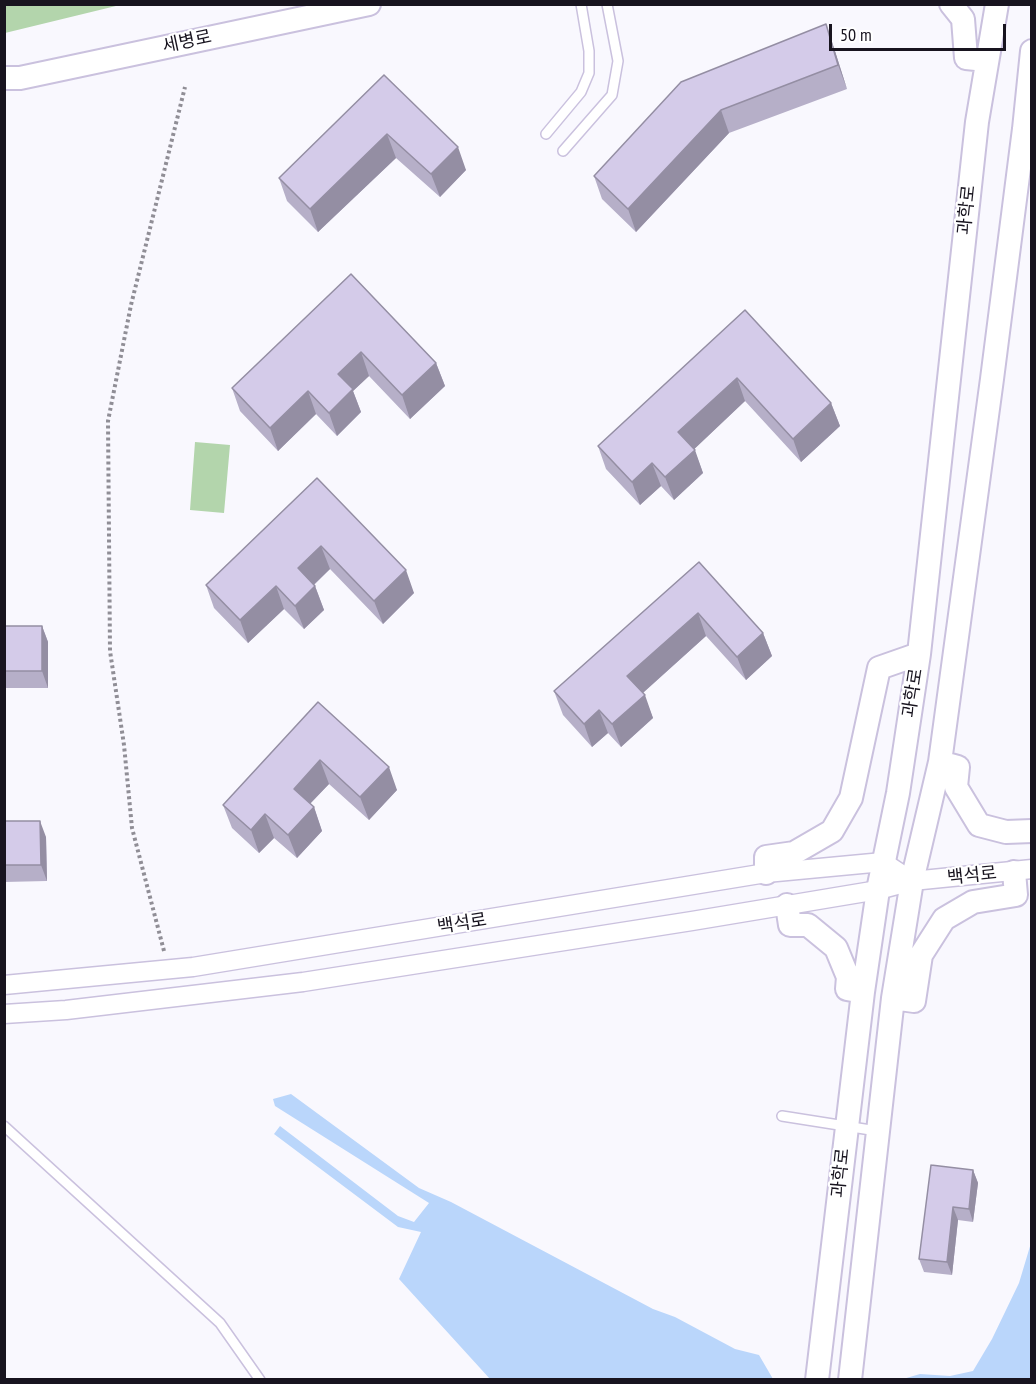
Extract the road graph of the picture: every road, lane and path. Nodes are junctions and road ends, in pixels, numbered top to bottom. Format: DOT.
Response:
graph roads {
  1 [pos="369,4"];
  2 [pos="581,4"];
  3 [pos="607,4"];
  4 [pos="951,4"];
  5 [pos="997,4"];
  6 [pos="1031,53"];
  7 [pos="986,60"];
  8 [pos="4,78"];
  9 [pos="185,87"];
  10 [pos="546,135"];
  11 [pos="564,151"];
  12 [pos="919,654"];
  13 [pos="940,762"];
  14 [pos="1032,831"];
  15 [pos="883,862"];
  16 [pos="1023,870"];
  17 [pos="766,873"];
  18 [pos="912,881"];
  19 [pos="878,890"];
  20 [pos="787,904"];
  21 [pos="164,952"];
  22 [pos="4,985"];
  23 [pos="863,992"];
  24 [pos="893,999"];
  25 [pos="4,1014"];
  26 [pos="782,1116"];
  27 [pos="846,1125"];
  28 [pos="4,1126"];
  29 [pos="877,1131"];
  30 [pos="260,1380"];
  31 [pos="818,1380"];
  32 [pos="850,1380"];
  1 -- 8 [label="street, 세병로"];
  2 -- 10 [label="lane"];
  3 -- 11 [label="lane"];
  4 -- 7 [label="street"];
  5 -- 7 [label="street, 과학로"];
  6 -- 13 [label="street, 과학로"];
  7 -- 12 [label="street, 과학로"];
  9 -- 21 [label="path"];
  12 -- 15 [label="street, 과학로"];
  12 -- 17 [label="street"];
  13 -- 14 [label="street"];
  13 -- 18 [label="street, 과학로"];
  15 -- 17 [label="street, 백석로"];
  15 -- 18 [label="street"];
  15 -- 19 [label="street, 과학로"];
  16 -- 18 [label="street, 백석로"];
  16 -- 24 [label="street"];
  17 -- 22 [label="street, 백석로"];
  18 -- 19 [label="street, 백석로"];
  18 -- 24 [label="street, 과학로"];
  19 -- 20 [label="street, 백석로"];
  19 -- 23 [label="street, 과학로"];
  20 -- 23 [label="street"];
  20 -- 25 [label="street, 백석로"];
  23 -- 27 [label="street, 과학로"];
  24 -- 29 [label="street, 과학로"];
  26 -- 27 [label="lane"];
  27 -- 29 [label="lane"];
  27 -- 31 [label="street, 과학로"];
  28 -- 30 [label="lane"];
  29 -- 32 [label="street, 과학로"];
}
